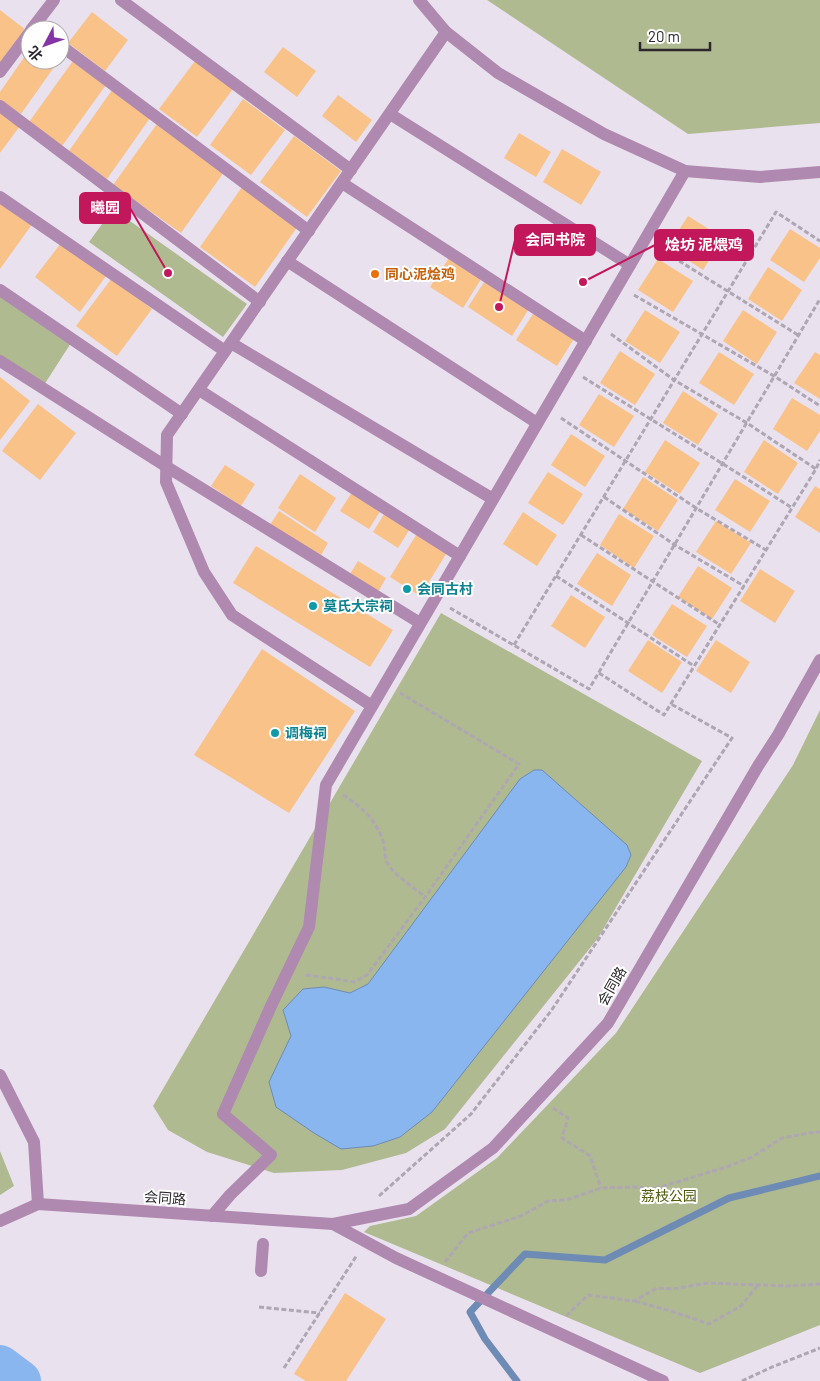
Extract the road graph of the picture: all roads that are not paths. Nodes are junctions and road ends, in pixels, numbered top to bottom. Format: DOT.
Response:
graph roads {
  1 [pos="54,0"];
  2 [pos="121,0"];
  3 [pos="419,0"];
  4 [pos="41,20"];
  5 [pos="446,32"];
  6 [pos="20,47"];
  7 [pos="70,52"];
  8 [pos="0,72"];
  9 [pos="0,106"];
  10 [pos="390,114"];
  11 [pos="351,170"];
  12 [pos="685,171"];
  13 [pos="820,172"];
  14 [pos="342,183"];
  15 [pos="0,197"];
  16 [pos="309,231"];
  17 [pos="287,261"];
  18 [pos="630,265"];
  19 [pos="0,290"];
  20 [pos="260,302"];
  21 [pos="586,341"];
  22 [pos="228,347"];
  23 [pos="0,362"];
  24 [pos="199,390"];
  25 [pos="182,414"];
  26 [pos="537,423"];
  27 [pos="166,467"];
  28 [pos="493,499"];
  29 [pos="460,556"];
  30 [pos="420,623"];
  31 [pos="820,660"];
  32 [pos="372,706"];
  33 [pos="0,1076"];
  34 [pos="38,1204"];
  35 [pos="212,1216"];
  36 [pos="0,1221"];
  37 [pos="333,1224"];
  38 [pos="263,1244"];
  39 [pos="261,1271"];
  40 [pos="663,1381"];
  1 -- 4 [label="street"];
  2 -- 11 [label="street"];
  3 -- 5 [label="street"];
  5 -- 10 [label="street"];
  5 -- 12 [label="street"];
  6 -- 8 [label="street"];
  7 -- 16 [label="street"];
  9 -- 20 [label="street"];
  10 -- 11 [label="street"];
  10 -- 18 [label="street"];
  11 -- 14 [label="street"];
  12 -- 13 [label="street"];
  12 -- 18 [label="street"];
  14 -- 16 [label="street"];
  14 -- 21 [label="street"];
  15 -- 22 [label="street"];
  16 -- 17 [label="street"];
  17 -- 20 [label="street"];
  17 -- 26 [label="street"];
  18 -- 21 [label="street"];
  19 -- 25 [label="street"];
  20 -- 22 [label="street"];
  21 -- 26 [label="street"];
  22 -- 24 [label="street"];
  22 -- 28 [label="street"];
  23 -- 27 [label="street"];
  24 -- 25 [label="street"];
  24 -- 29 [label="street"];
  25 -- 27 [label="street"];
  26 -- 28 [label="street"];
  27 -- 30 [label="street"];
  27 -- 32 [label="street"];
  28 -- 29 [label="street"];
  29 -- 30 [label="street"];
  30 -- 32 [label="street"];
  31 -- 37 [label="street, 会同路"];
  32 -- 35 [label="street"];
  33 -- 34 [label="street"];
  34 -- 35 [label="street, 会同路"];
  34 -- 36 [label="street, 会同路"];
  35 -- 37 [label="street, 会同路"];
  37 -- 40 [label="street, 会同路"];
  38 -- 39 [label="street"];
}
